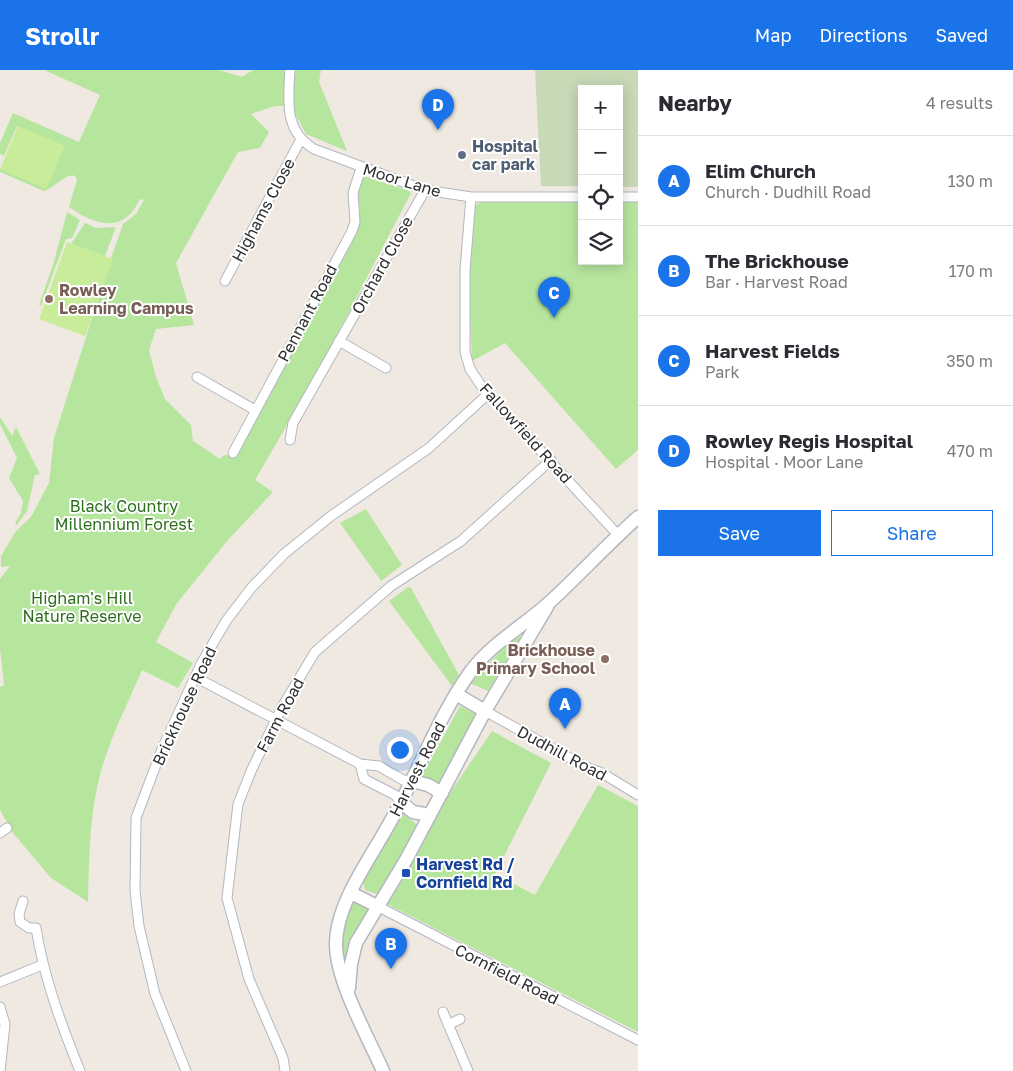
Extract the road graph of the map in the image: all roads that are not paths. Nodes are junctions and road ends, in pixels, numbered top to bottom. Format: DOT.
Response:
graph roads {
  1 [pos="290,70"];
  2 [pos="301,140"];
  3 [pos="361,168"];
  4 [pos="425,190"];
  5 [pos="578,196"];
  6 [pos="471,197"];
  7 [pos="623,197"];
  8 [pos="638,197"];
  9 [pos="225,281"];
  10 [pos="340,341"];
  11 [pos="386,368"];
  12 [pos="197,377"];
  13 [pos="488,394"];
  14 [pos="254,410"];
  15 [pos="290,440"];
  16 [pos="233,453"];
  17 [pos="551,460"];
  18 [pos="638,517"];
  19 [pos="618,535"];
  20 [pos="549,602"];
  21 [pos="195,677"];
  22 [pos="456,694"];
  23 [pos="485,711"];
  24 [pos="276,720"];
  25 [pos="360,764"];
  26 [pos="412,781"];
  27 [pos="442,793"];
  28 [pos="638,795"];
  29 [pos="402,803"];
  30 [pos="430,815"];
  31 [pos="351,893"];
  32 [pos="23,900"];
  33 [pos="377,906"];
  34 [pos="42,965"];
  35 [pos="0,982"];
  36 [pos="349,993"];
  37 [pos="0,1007"];
  38 [pos="443,1012"];
  39 [pos="460,1019"];
  40 [pos="448,1025"];
  41 [pos="638,1040"];
  42 [pos="0,1071"];
  43 [pos="80,1071"];
  44 [pos="186,1071"];
  45 [pos="285,1071"];
  46 [pos="383,1071"];
  47 [pos="468,1071"];
  1 -- 2 [label="street"];
  2 -- 3 [label="street, Moor Lane"];
  2 -- 9 [label="street, Highams Close"];
  3 -- 4 [label="street, Moor Lane"];
  3 -- 14 [label="street, Pennant Road"];
  4 -- 6 [label="street, Moor Lane"];
  4 -- 10 [label="street, Orchard Close"];
  5 -- 6 [label="street, Moor Lane"];
  6 -- 13 [label="street, Fallowfield Road"];
  7 -- 8 [label="street"];
  10 -- 11 [label="street"];
  10 -- 15 [label="street, Orchard Close"];
  12 -- 14 [label="street"];
  13 -- 17 [label="street, Fallowfield Road"];
  13 -- 21 [label="street, Brickhouse Road"];
  14 -- 16 [label="street, Pennant Road"];
  17 -- 19 [label="street, Fallowfield Road"];
  17 -- 24 [label="street, Farm Road"];
  18 -- 19 [label="street, Harvest Road"];
  19 -- 20 [label="street, Harvest Road"];
  20 -- 22 [label="street, Harvest Road"];
  20 -- 23 [label="street, Harvest Road"];
  21 -- 24 [label="street"];
  21 -- 44 [label="street, Brickhouse Road"];
  22 -- 23 [label="street"];
  22 -- 26 [label="street, Harvest Road"];
  23 -- 27 [label="street, Harvest Road"];
  23 -- 28 [label="street, Dudhill Road"];
  24 -- 25 [label="street"];
  24 -- 45 [label="street, Farm Road"];
  25 -- 26 [label="street"];
  25 -- 29 [label="street"];
  26 -- 27 [label="street"];
  26 -- 29 [label="street, Harvest Road"];
  27 -- 30 [label="street, Harvest Road"];
  29 -- 30 [label="street"];
  29 -- 31 [label="street, Harvest Road"];
  30 -- 33 [label="street, Harvest Road"];
  31 -- 33 [label="street"];
  31 -- 36 [label="street, Harvest Road"];
  32 -- 34 [label="street"];
  33 -- 36 [label="street, Harvest Road"];
  33 -- 41 [label="street, Cornfield Road"];
  34 -- 35 [label="street"];
  34 -- 43 [label="street"];
  36 -- 46 [label="street, Harvest Road"];
  37 -- 42 [label="street"];
  38 -- 40 [label="street"];
  39 -- 40 [label="street"];
  40 -- 47 [label="street"];
}
